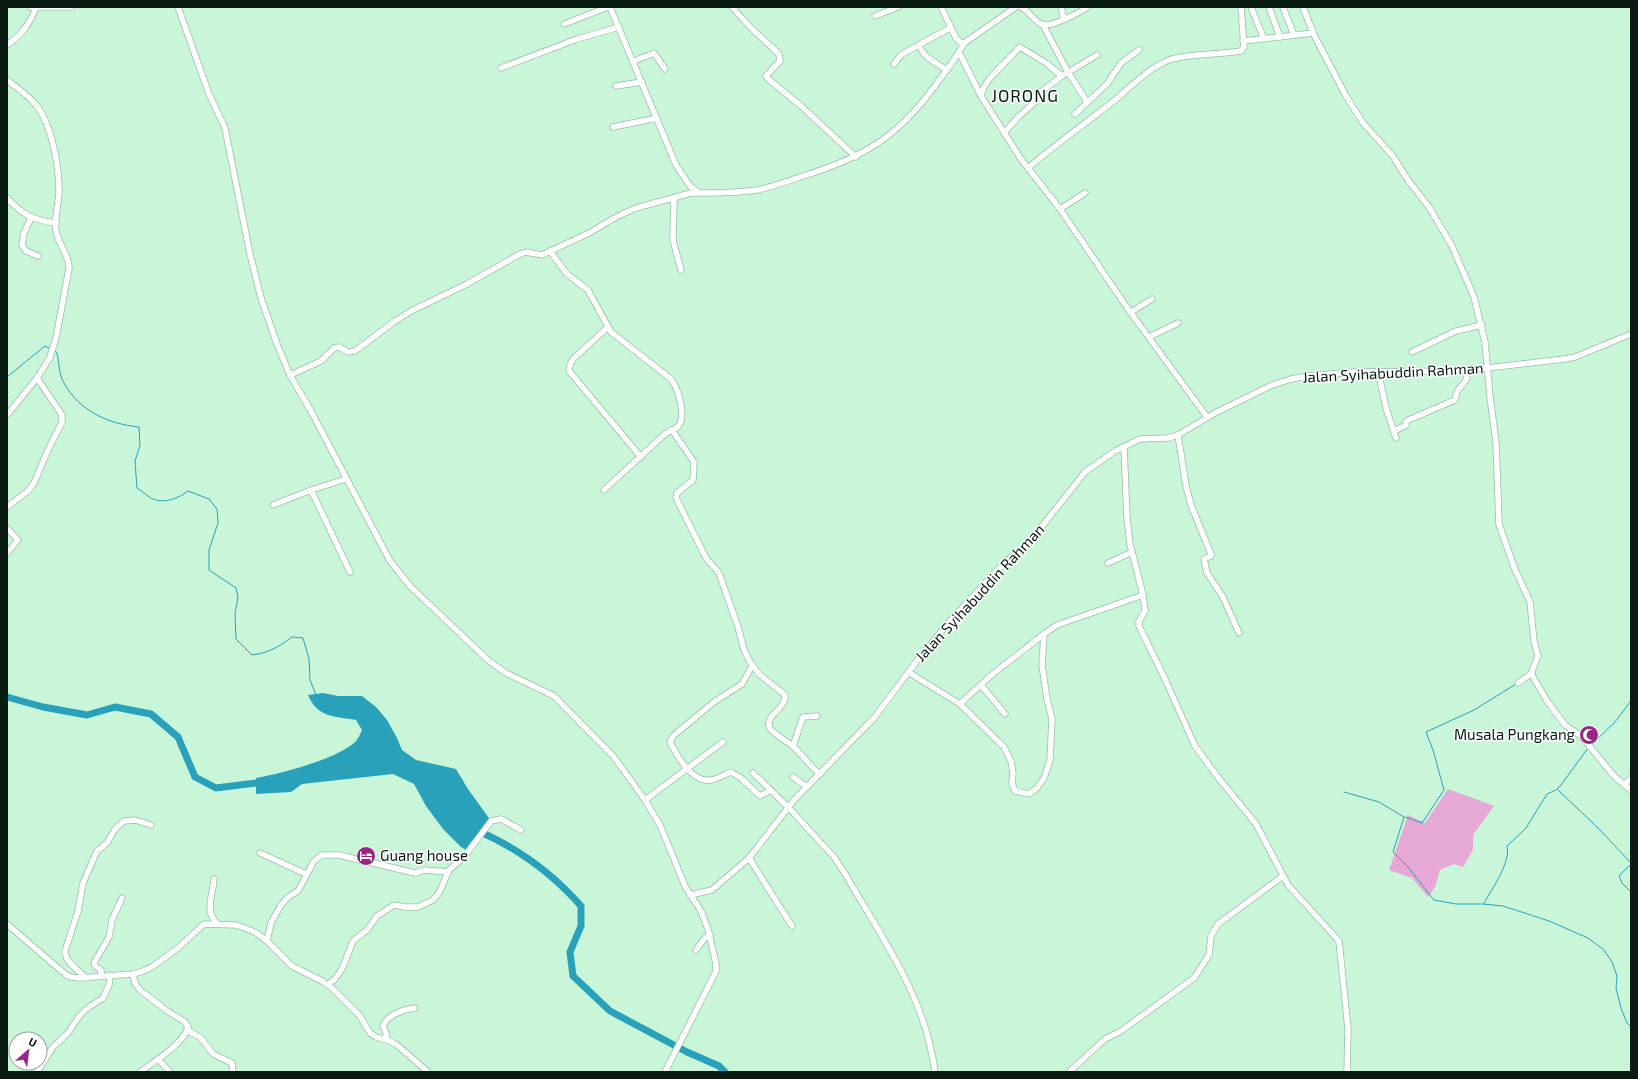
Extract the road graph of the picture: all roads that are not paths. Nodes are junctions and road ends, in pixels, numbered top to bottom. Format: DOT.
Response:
graph roads {
  1 [pos="33,7"];
  2 [pos="72,7"];
  3 [pos="178,7"];
  4 [pos="609,7"];
  5 [pos="732,7"];
  6 [pos="898,7"];
  7 [pos="941,7"];
  8 [pos="1021,7"];
  9 [pos="1061,7"];
  10 [pos="1088,7"];
  11 [pos="1242,7"];
  12 [pos="1251,7"];
  13 [pos="1269,7"];
  14 [pos="1283,7"];
  15 [pos="1303,7"];
  16 [pos="1012,8"];
  17 [pos="875,16"];
  18 [pos="1064,19"];
  19 [pos="564,24"];
  20 [pos="1043,25"];
  21 [pos="619,27"];
  22 [pos="950,28"];
  23 [pos="1313,33"];
  24 [pos="1294,35"];
  25 [pos="1280,37"];
  26 [pos="1264,39"];
  27 [pos="1243,41"];
  28 [pos="964,43"];
  29 [pos="919,44"];
  30 [pos="7,45"];
  31 [pos="1139,50"];
  32 [pos="958,54"];
  33 [pos="1097,55"];
  34 [pos="634,61"];
  35 [pos="894,64"];
  36 [pos="501,68"];
  37 [pos="665,69"];
  38 [pos="947,70"];
  39 [pos="1068,72"];
  40 [pos="1062,76"];
  41 [pos="7,80"];
  42 [pos="642,82"];
  43 [pos="616,86"];
  44 [pos="981,96"];
  45 [pos="1087,102"];
  46 [pos="1075,114"];
  47 [pos="656,118"];
  48 [pos="613,127"];
  49 [pos="1004,133"];
  50 [pos="856,157"];
  51 [pos="1028,168"];
  52 [pos="697,193"];
  53 [pos="1085,194"];
  54 [pos="7,198"];
  55 [pos="674,198"];
  56 [pos="1060,209"];
  57 [pos="31,218"];
  58 [pos="56,223"];
  59 [pos="550,251"];
  60 [pos="38,256"];
  61 [pos="681,270"];
  62 [pos="1152,299"];
  63 [pos="1130,312"];
  64 [pos="1178,323"];
  65 [pos="1482,325"];
  66 [pos="608,327"];
  67 [pos="1631,334"];
  68 [pos="1149,337"];
  69 [pos="1412,352"];
  70 [pos="1487,368"];
  71 [pos="1467,369"];
  72 [pos="1378,371"];
  73 [pos="290,375"];
  74 [pos="37,378"];
  75 [pos="7,415"];
  76 [pos="1207,417"];
  77 [pos="672,430"];
  78 [pos="1394,431"];
  79 [pos="1178,435"];
  80 [pos="1396,438"];
  81 [pos="1124,447"];
  82 [pos="641,457"];
  83 [pos="346,479"];
  84 [pos="310,490"];
  85 [pos="604,490"];
  86 [pos="273,505"];
  87 [pos="7,507"];
  88 [pos="7,528"];
  89 [pos="1132,552"];
  90 [pos="7,553"];
  91 [pos="1108,563"];
  92 [pos="350,572"];
  93 [pos="1143,595"];
  94 [pos="1239,633"];
  95 [pos="1044,634"];
  96 [pos="752,666"];
  97 [pos="908,672"];
  98 [pos="1532,673"];
  99 [pos="1518,683"];
  100 [pos="981,685"];
  101 [pos="960,704"];
  102 [pos="1006,714"];
  103 [pos="817,716"];
  104 [pos="723,742"];
  105 [pos="793,746"];
  106 [pos="688,769"];
  107 [pos="753,773"];
  108 [pos="820,774"];
  109 [pos="793,777"];
  110 [pos="1631,778"];
  111 [pos="1626,783"];
  112 [pos="807,787"];
  113 [pos="771,790"];
  114 [pos="1631,790"];
  115 [pos="645,800"];
  116 [pos="789,808"];
  117 [pos="151,825"];
  118 [pos="521,830"];
  119 [pos="260,853"];
  120 [pos="749,858"];
  121 [pos="448,872"];
  122 [pos="306,874"];
  123 [pos="1283,876"];
  124 [pos="214,879"];
  125 [pos="690,895"];
  126 [pos="122,898"];
  127 [pos="217,923"];
  128 [pos="7,924"];
  129 [pos="792,926"];
  130 [pos="710,935"];
  131 [pos="267,941"];
  132 [pos="696,950"];
  133 [pos="133,974"];
  134 [pos="101,976"];
  135 [pos="110,976"];
  136 [pos="86,978"];
  137 [pos="328,984"];
  138 [pos="415,1008"];
  139 [pos="187,1030"];
  140 [pos="386,1039"];
  141 [pos="158,1059"];
  142 [pos="37,1072"];
  143 [pos="140,1072"];
  144 [pos="170,1072"];
  145 [pos="233,1072"];
  146 [pos="428,1072"];
  147 [pos="665,1072"];
  148 [pos="935,1072"];
  149 [pos="1069,1072"];
  150 [pos="1347,1072"];
  1 -- 2 [label="street"];
  1 -- 30 [label="street"];
  3 -- 73 [label="street"];
  4 -- 19 [label="street"];
  4 -- 21 [label="street"];
  5 -- 50 [label="street"];
  6 -- 17 [label="street"];
  7 -- 22 [label="street"];
  8 -- 20 [label="street"];
  9 -- 18 [label="street"];
  10 -- 18 [label="street"];
  11 -- 27 [label="street"];
  12 -- 26 [label="street"];
  13 -- 25 [label="street"];
  14 -- 24 [label="street"];
  15 -- 23 [label="street"];
  16 -- 28 [label="street"];
  18 -- 20 [label="street"];
  20 -- 39 [label="street"];
  21 -- 34 [label="street"];
  21 -- 36 [label="street"];
  22 -- 28 [label="street"];
  22 -- 29 [label="street"];
  23 -- 24 [label="street"];
  23 -- 65 [label="street"];
  24 -- 25 [label="street"];
  25 -- 26 [label="street"];
  26 -- 27 [label="street"];
  27 -- 51 [label="street"];
  28 -- 32 [label="street"];
  29 -- 35 [label="street"];
  29 -- 38 [label="street"];
  31 -- 45 [label="street"];
  32 -- 38 [label="street"];
  32 -- 44 [label="street"];
  33 -- 39 [label="street"];
  34 -- 37 [label="street"];
  34 -- 42 [label="street"];
  38 -- 50 [label="street"];
  39 -- 40 [label="street"];
  39 -- 45 [label="street"];
  40 -- 44 [label="street"];
  40 -- 49 [label="street"];
  41 -- 58 [label="street"];
  42 -- 43 [label="street"];
  42 -- 47 [label="street"];
  44 -- 49 [label="street"];
  45 -- 46 [label="street"];
  47 -- 48 [label="street"];
  47 -- 52 [label="street"];
  49 -- 51 [label="street"];
  50 -- 52 [label="street"];
  51 -- 56 [label="street"];
  52 -- 55 [label="street"];
  53 -- 56 [label="street"];
  54 -- 57 [label="street"];
  55 -- 59 [label="street"];
  55 -- 61 [label="street"];
  56 -- 63 [label="street"];
  57 -- 58 [label="street"];
  57 -- 60 [label="street"];
  58 -- 74 [label="street"];
  59 -- 66 [label="street"];
  59 -- 73 [label="street"];
  62 -- 63 [label="street"];
  63 -- 68 [label="street"];
  64 -- 68 [label="street"];
  65 -- 69 [label="street"];
  65 -- 70 [label="street"];
  66 -- 77 [label="street"];
  66 -- 82 [label="street"];
  67 -- 70 [label="street, Jalan Syihabuddin Rahman"];
  68 -- 76 [label="street"];
  70 -- 71 [label="street, Jalan Syihabuddin Rahman"];
  70 -- 98 [label="street"];
  71 -- 72 [label="street, Jalan Syihabuddin Rahman"];
  71 -- 78 [label="street"];
  72 -- 76 [label="street, Jalan Syihabuddin Rahman"];
  72 -- 78 [label="street"];
  73 -- 83 [label="street"];
  74 -- 75 [label="street"];
  74 -- 87 [label="street"];
  76 -- 79 [label="street, Jalan Syihabuddin Rahman"];
  77 -- 82 [label="street"];
  77 -- 96 [label="street"];
  78 -- 80 [label="street"];
  79 -- 81 [label="street, Jalan Syihabuddin Rahman"];
  79 -- 94 [label="street"];
  81 -- 89 [label="street"];
  81 -- 97 [label="street, Jalan Syihabuddin Rahman"];
  82 -- 85 [label="street"];
  83 -- 84 [label="street"];
  83 -- 115 [label="street"];
  84 -- 86 [label="street"];
  84 -- 92 [label="street"];
  88 -- 90 [label="street"];
  89 -- 91 [label="street"];
  89 -- 93 [label="street"];
  93 -- 95 [label="street"];
  93 -- 123 [label="street"];
  95 -- 100 [label="street"];
  95 -- 101 [label="street"];
  96 -- 105 [label="street"];
  96 -- 106 [label="street"];
  97 -- 101 [label="street"];
  97 -- 108 [label="street, Jalan Syihabuddin Rahman"];
  98 -- 99 [label="street"];
  98 -- 114 [label="street"];
  100 -- 101 [label="street"];
  100 -- 102 [label="street"];
  103 -- 105 [label="street"];
  104 -- 106 [label="street"];
  105 -- 108 [label="street"];
  106 -- 113 [label="street"];
  106 -- 115 [label="street"];
  107 -- 113 [label="street"];
  108 -- 112 [label="street, Jalan Syihabuddin Rahman"];
  109 -- 112 [label="street"];
  110 -- 111 [label="street"];
  112 -- 116 [label="street, Jalan Syihabuddin Rahman"];
  113 -- 116 [label="street"];
  115 -- 125 [label="street"];
  116 -- 120 [label="street, Jalan Syihabuddin Rahman"];
  116 -- 148 [label="street"];
  117 -- 136 [label="street"];
  118 -- 121 [label="street"];
  119 -- 122 [label="street"];
  120 -- 125 [label="street, Jalan Syihabuddin Rahman"];
  120 -- 129 [label="street"];
  121 -- 122 [label="street"];
  121 -- 137 [label="street"];
  122 -- 131 [label="street"];
  123 -- 149 [label="street"];
  123 -- 150 [label="street"];
  124 -- 127 [label="street"];
  125 -- 130 [label="street"];
  126 -- 134 [label="street"];
  127 -- 131 [label="street"];
  127 -- 133 [label="street"];
  128 -- 136 [label="street"];
  130 -- 132 [label="street"];
  130 -- 147 [label="street"];
  131 -- 137 [label="street"];
  133 -- 135 [label="street"];
  133 -- 139 [label="street"];
  134 -- 135 [label="street"];
  134 -- 136 [label="street"];
  135 -- 142 [label="street"];
  137 -- 140 [label="street"];
  138 -- 140 [label="street"];
  139 -- 141 [label="street"];
  139 -- 145 [label="street"];
  140 -- 146 [label="street"];
  141 -- 143 [label="street"];
  141 -- 144 [label="street"];
}
